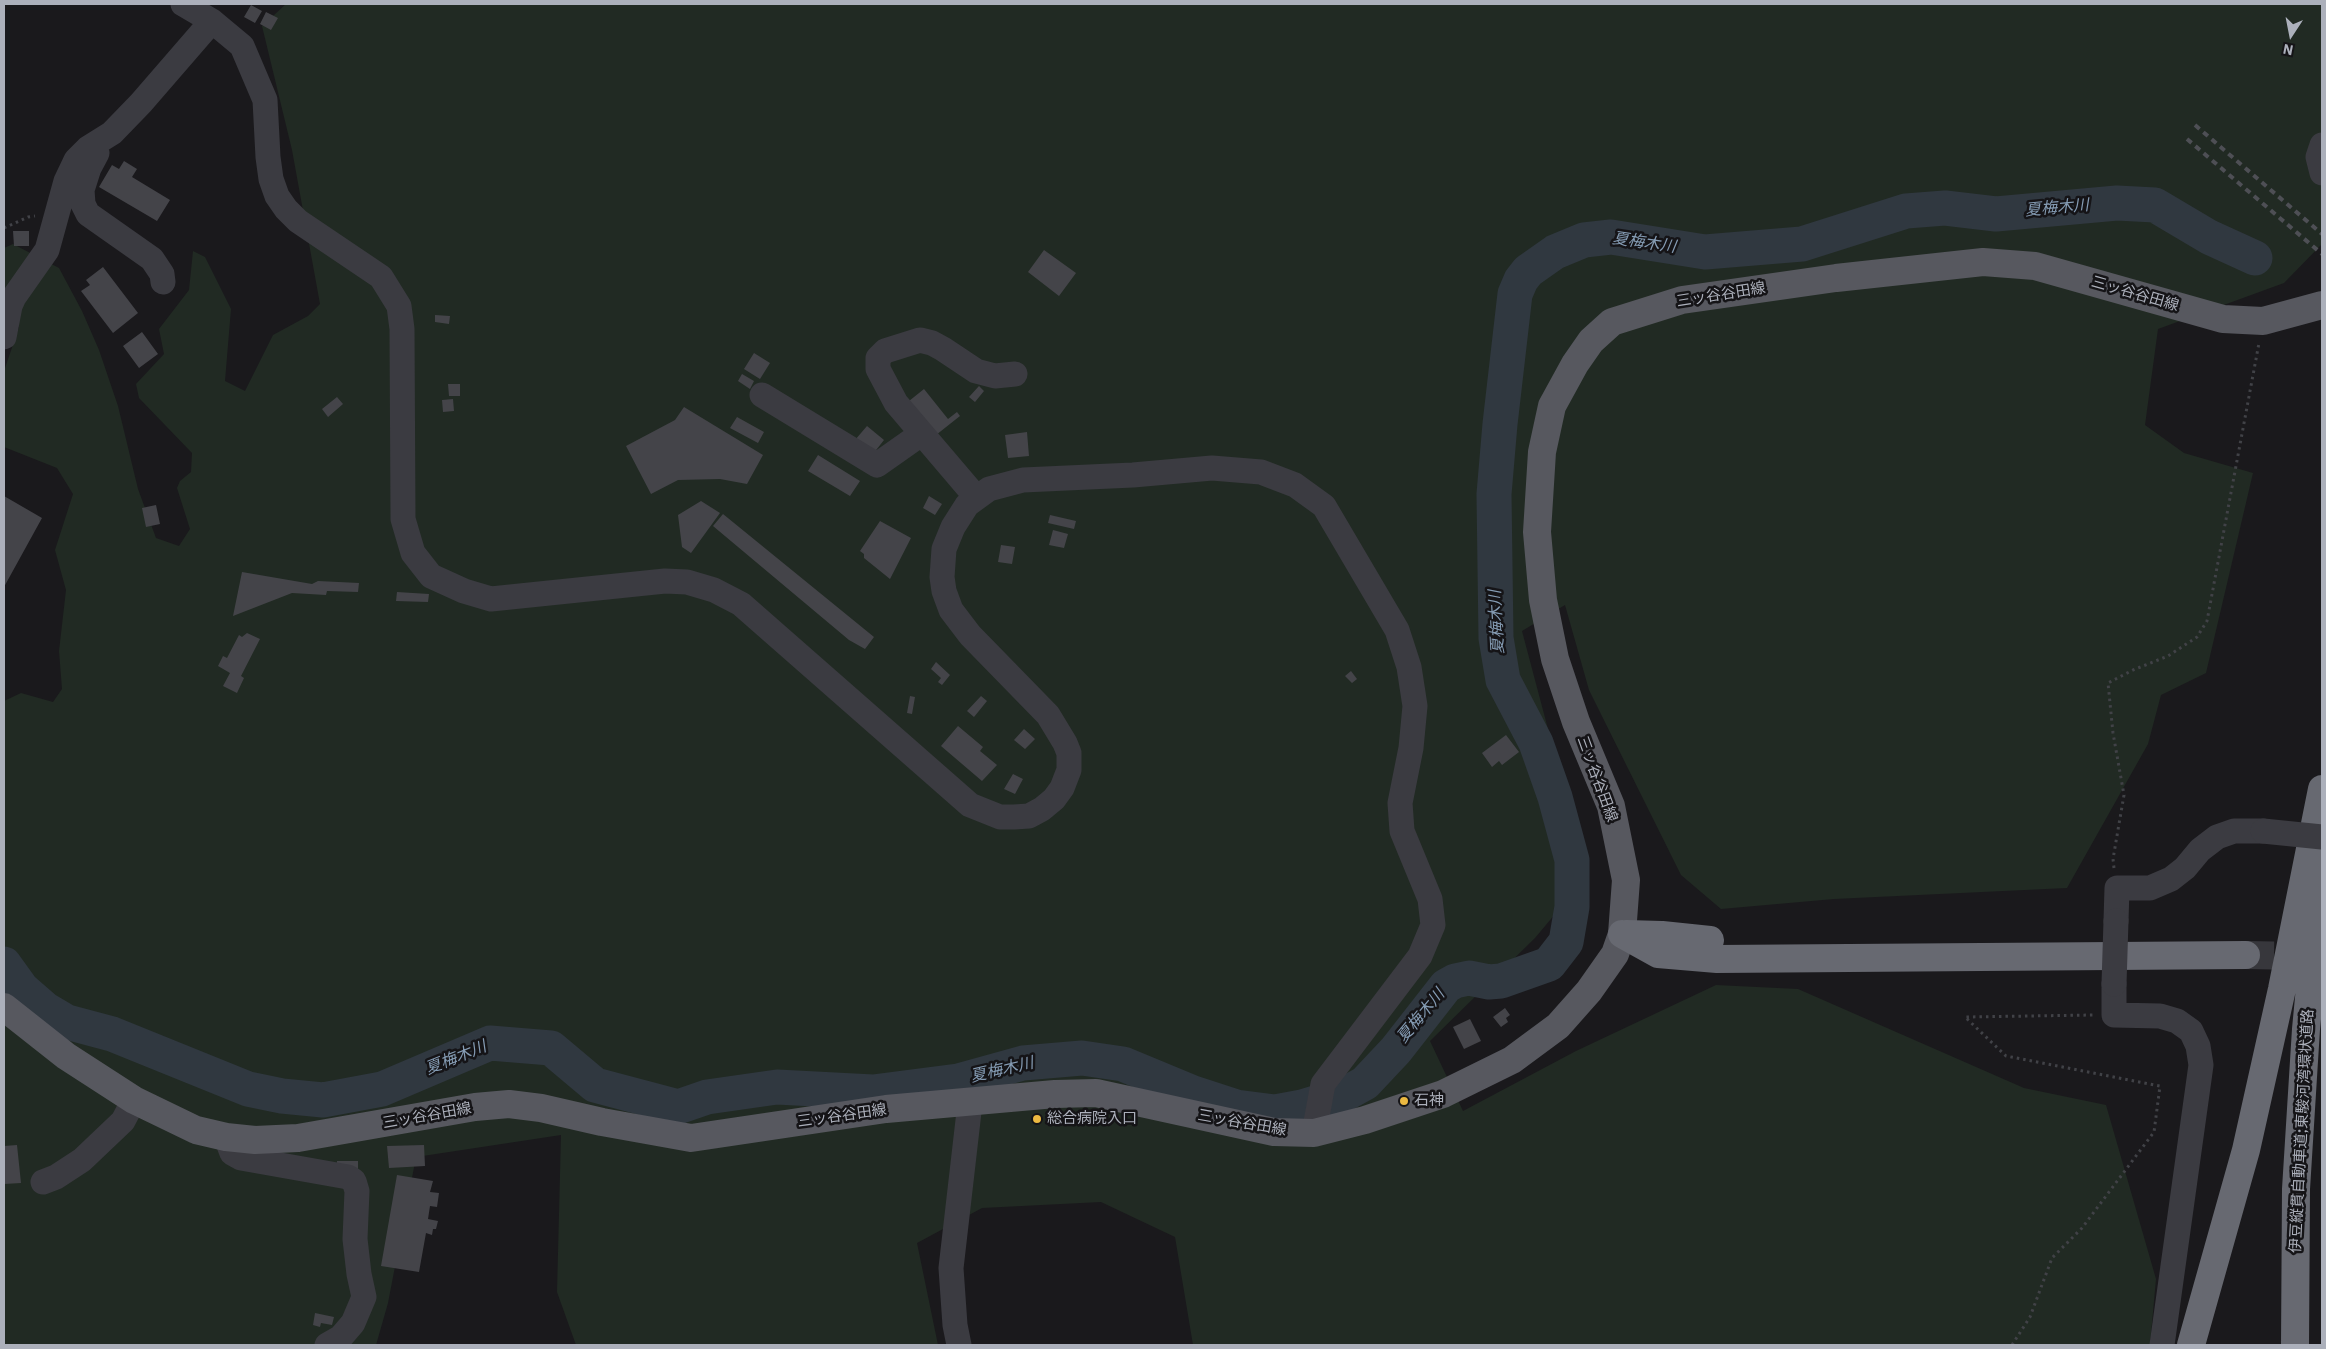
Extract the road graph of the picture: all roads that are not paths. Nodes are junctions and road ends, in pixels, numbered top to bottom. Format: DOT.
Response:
graph roads {
  1 [pos="183,4"];
  2 [pos="212,21"];
  3 [pos="112,133"];
  4 [pos="2322,145"];
  5 [pos="2322,173"];
  6 [pos="163,282"];
  7 [pos="2322,305"];
  8 [pos="4,337"];
  9 [pos="1015,374"];
  10 [pos="762,395"];
  11 [pos="921,434"];
  12 [pos="976,497"];
  13 [pos="2322,789"];
  14 [pos="2322,837"];
  15 [pos="2322,857"];
  16 [pos="1622,934"];
  17 [pos="2247,948"];
  18 [pos="4,1007"];
  19 [pos="134,1100"];
  20 [pos="970,1103"];
  21 [pos="1314,1129"];
  22 [pos="226,1137"];
  23 [pos="43,1182"];
  24 [pos="327,1345"];
  25 [pos="959,1345"];
  26 [pos="2162,1345"];
  27 [pos="2192,1345"];
  28 [pos="2294,1345"];
  1 -- 2 [label="street"];
  2 -- 3 [label="street"];
  2 -- 12 [label="street"];
  3 -- 6 [label="street"];
  3 -- 8 [label="street"];
  4 -- 5 [label="street"];
  7 -- 16 [label="main road, 三ッ谷谷田線"];
  9 -- 11 [label="street"];
  10 -- 11 [label="street"];
  11 -- 12 [label="street"];
  12 -- 21 [label="street"];
  13 -- 27 [label="highway"];
  14 -- 26 [label="street, bridge"];
  15 -- 28 [label="highway, 伊豆縦貫自動車道;東駿河湾環状道路"];
  16 -- 17 [label="highway"];
  16 -- 21 [label="main road, 三ッ谷谷田線"];
  18 -- 19 [label="main road, 三ッ谷谷田線"];
  19 -- 22 [label="main road, 三ッ谷谷田線"];
  19 -- 23 [label="street"];
  20 -- 21 [label="main road, 三ッ谷谷田線"];
  20 -- 22 [label="main road, 三ッ谷谷田線"];
  20 -- 25 [label="street"];
  22 -- 24 [label="street"];
}
